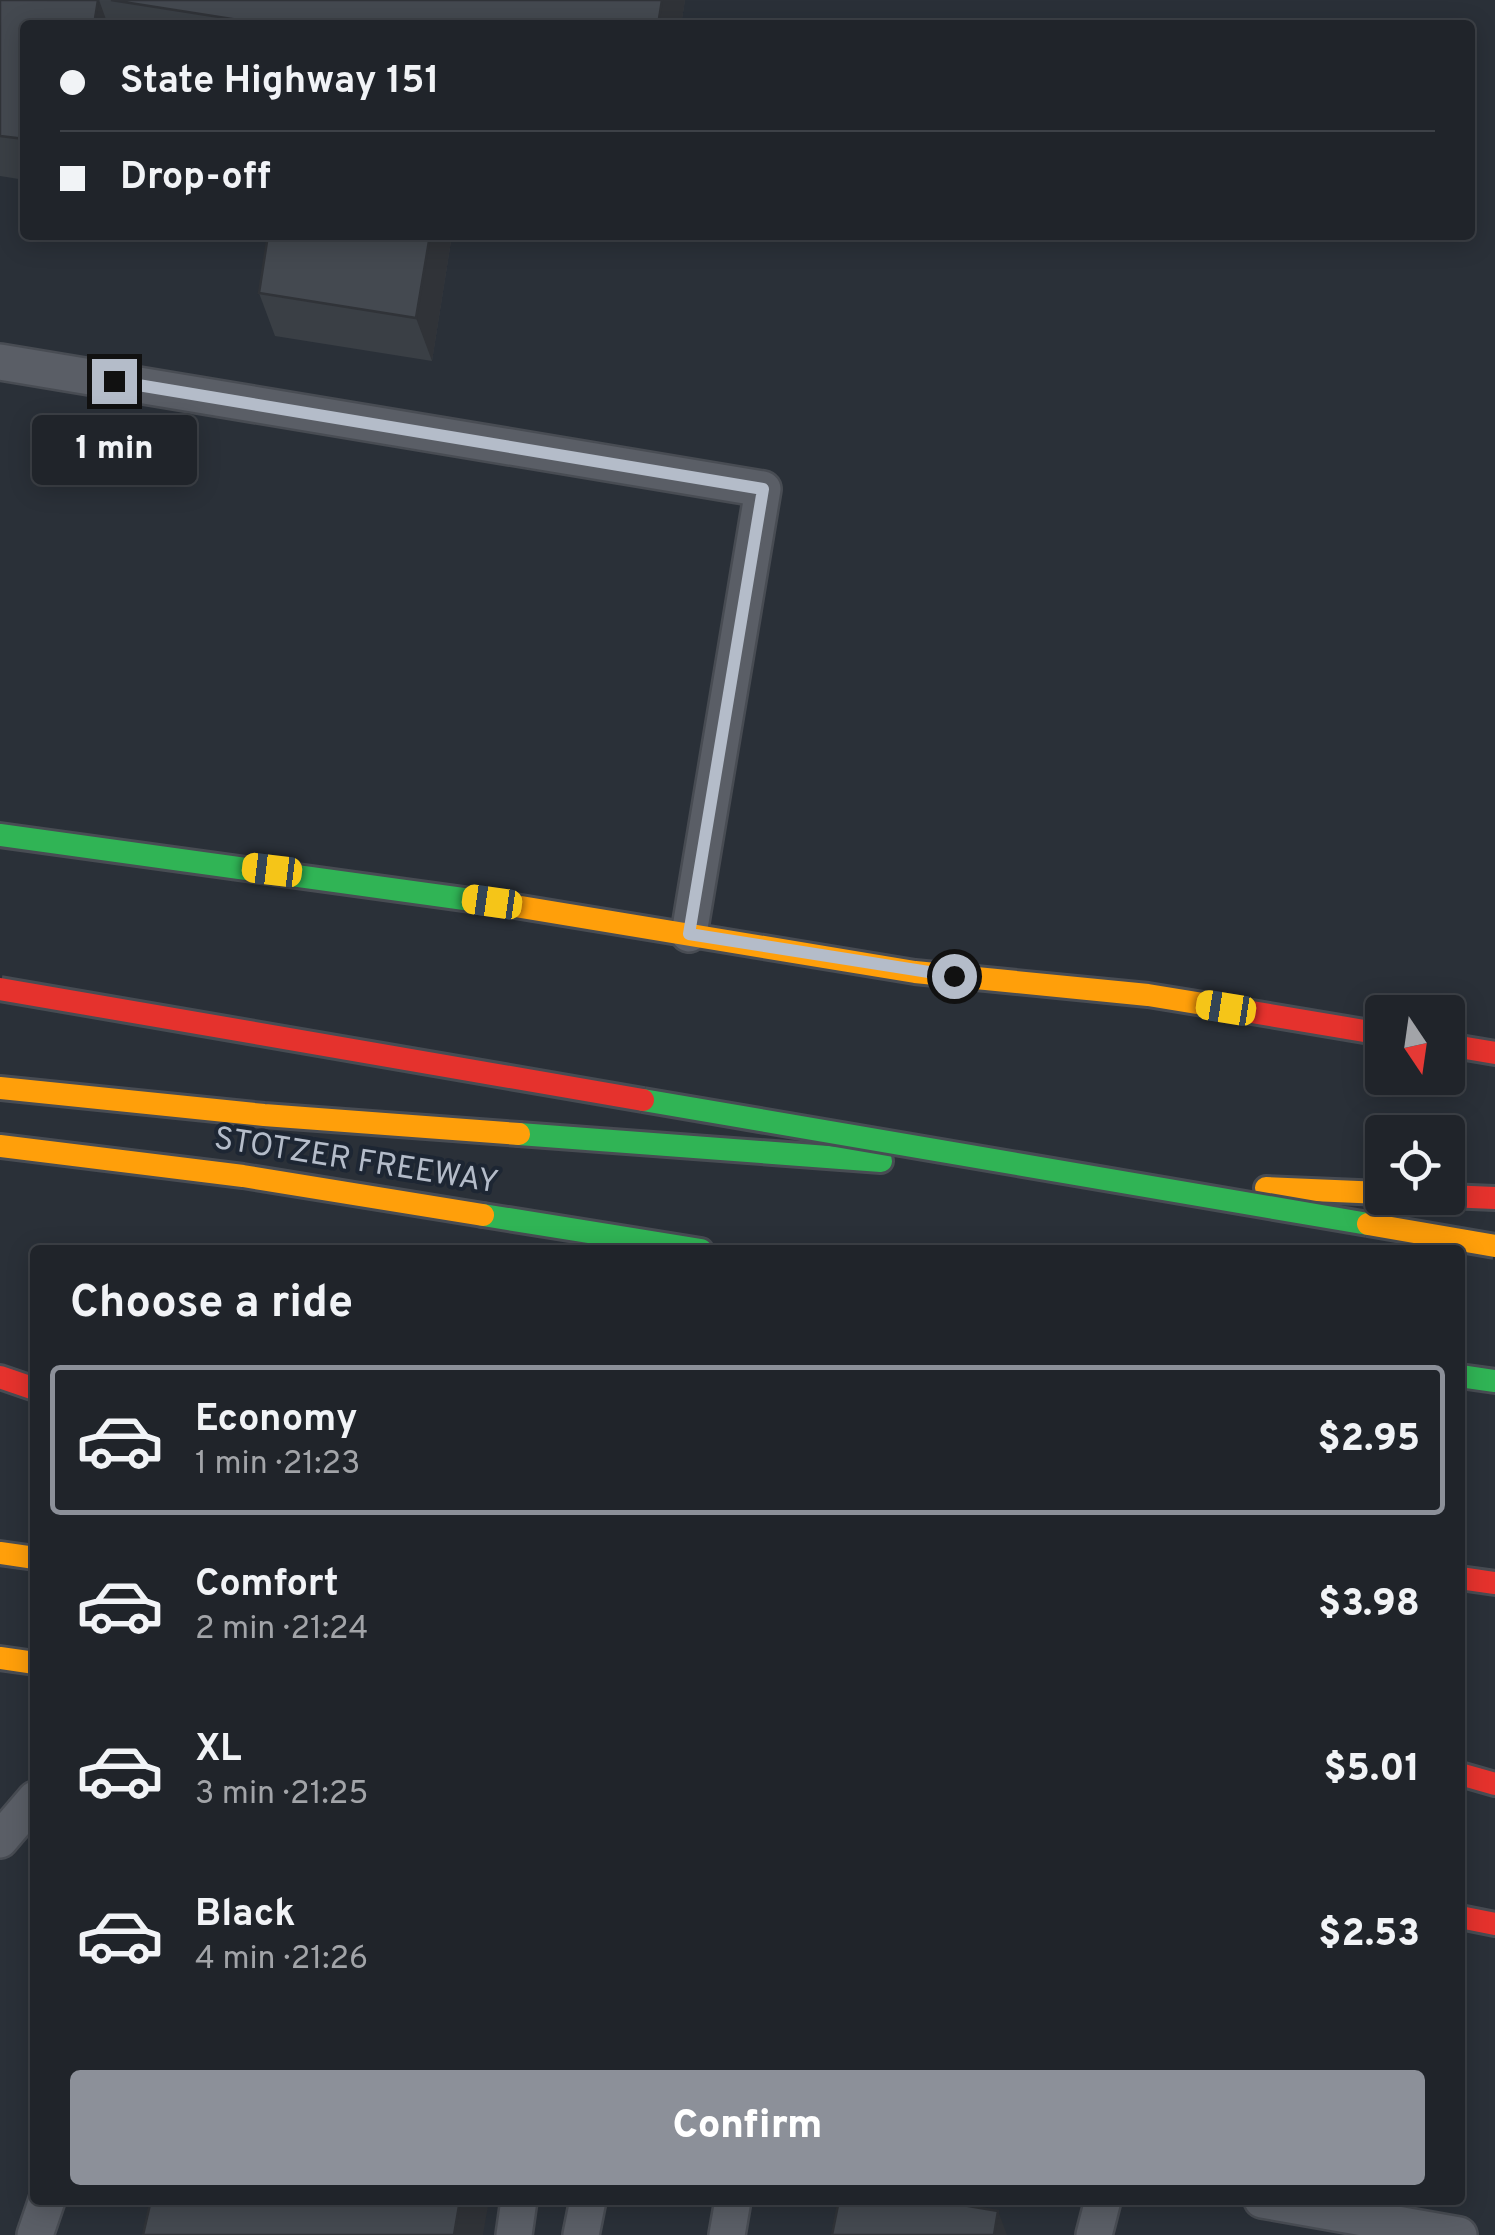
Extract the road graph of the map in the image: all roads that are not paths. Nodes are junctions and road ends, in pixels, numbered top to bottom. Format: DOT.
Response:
graph roads {
  1 [pos="0,362"];
  2 [pos="0,835"];
  3 [pos="689,934"];
  4 [pos="0,989"];
  5 [pos="1365,1031"];
  6 [pos="1465,1048"];
  7 [pos="1495,1053"];
  8 [pos="0,1088"];
  9 [pos="0,1146"];
  10 [pos="1365,1192"];
  11 [pos="1465,1197"];
  12 [pos="1495,1198"];
  13 [pos="670,1245"];
  14 [pos="1495,1246"];
  15 [pos="0,1377"];
  16 [pos="1465,1377"];
  17 [pos="1495,1381"];
  18 [pos="30,1386"];
  19 [pos="0,1553"];
  20 [pos="30,1557"];
  21 [pos="1465,1579"];
  22 [pos="1495,1584"];
  23 [pos="0,1658"];
  24 [pos="30,1662"];
  25 [pos="1465,1770"];
  26 [pos="1465,1772"];
  27 [pos="1495,1772"];
  28 [pos="1495,1784"];
  29 [pos="30,1805"];
  30 [pos="0,1840"];
  31 [pos="1465,1918"];
  32 [pos="1495,1924"];
  33 [pos="45,2205"];
  34 [pos="518,2205"];
  35 [pos="587,2205"];
  36 [pos="732,2205"];
  37 [pos="1101,2205"];
  38 [pos="1278,2205"];
  39 [pos="1344,2225"];
  40 [pos="35,2235"];
  41 [pos="514,2235"];
  42 [pos="581,2235"];
  43 [pos="727,2235"];
  44 [pos="1094,2235"];
  45 [pos="1459,2235"];
  1 -- 3 [label="lane"];
  2 -- 3 [label="main road"];
  3 -- 5 [label="main road"];
  4 -- 14 [label="main road, bridge"];
  6 -- 7 [label="main road"];
  8 -- 10 [label="main road"];
  9 -- 13 [label="main road, STOTZER FREEWAY"];
  11 -- 12 [label="main road"];
  15 -- 18 [label="main road"];
  16 -- 17 [label="main road"];
  19 -- 20 [label="main road"];
  21 -- 22 [label="main road"];
  23 -- 24 [label="main road"];
  25 -- 27 [label="main road"];
  26 -- 28 [label="main road"];
  29 -- 30 [label="lane"];
  31 -- 32 [label="main road"];
  33 -- 40 [label="lane"];
  34 -- 41 [label="lane"];
  35 -- 42 [label="lane"];
  36 -- 43 [label="lane"];
  37 -- 44 [label="lane"];
  38 -- 39 [label="lane"];
  39 -- 45 [label="lane"];
}
